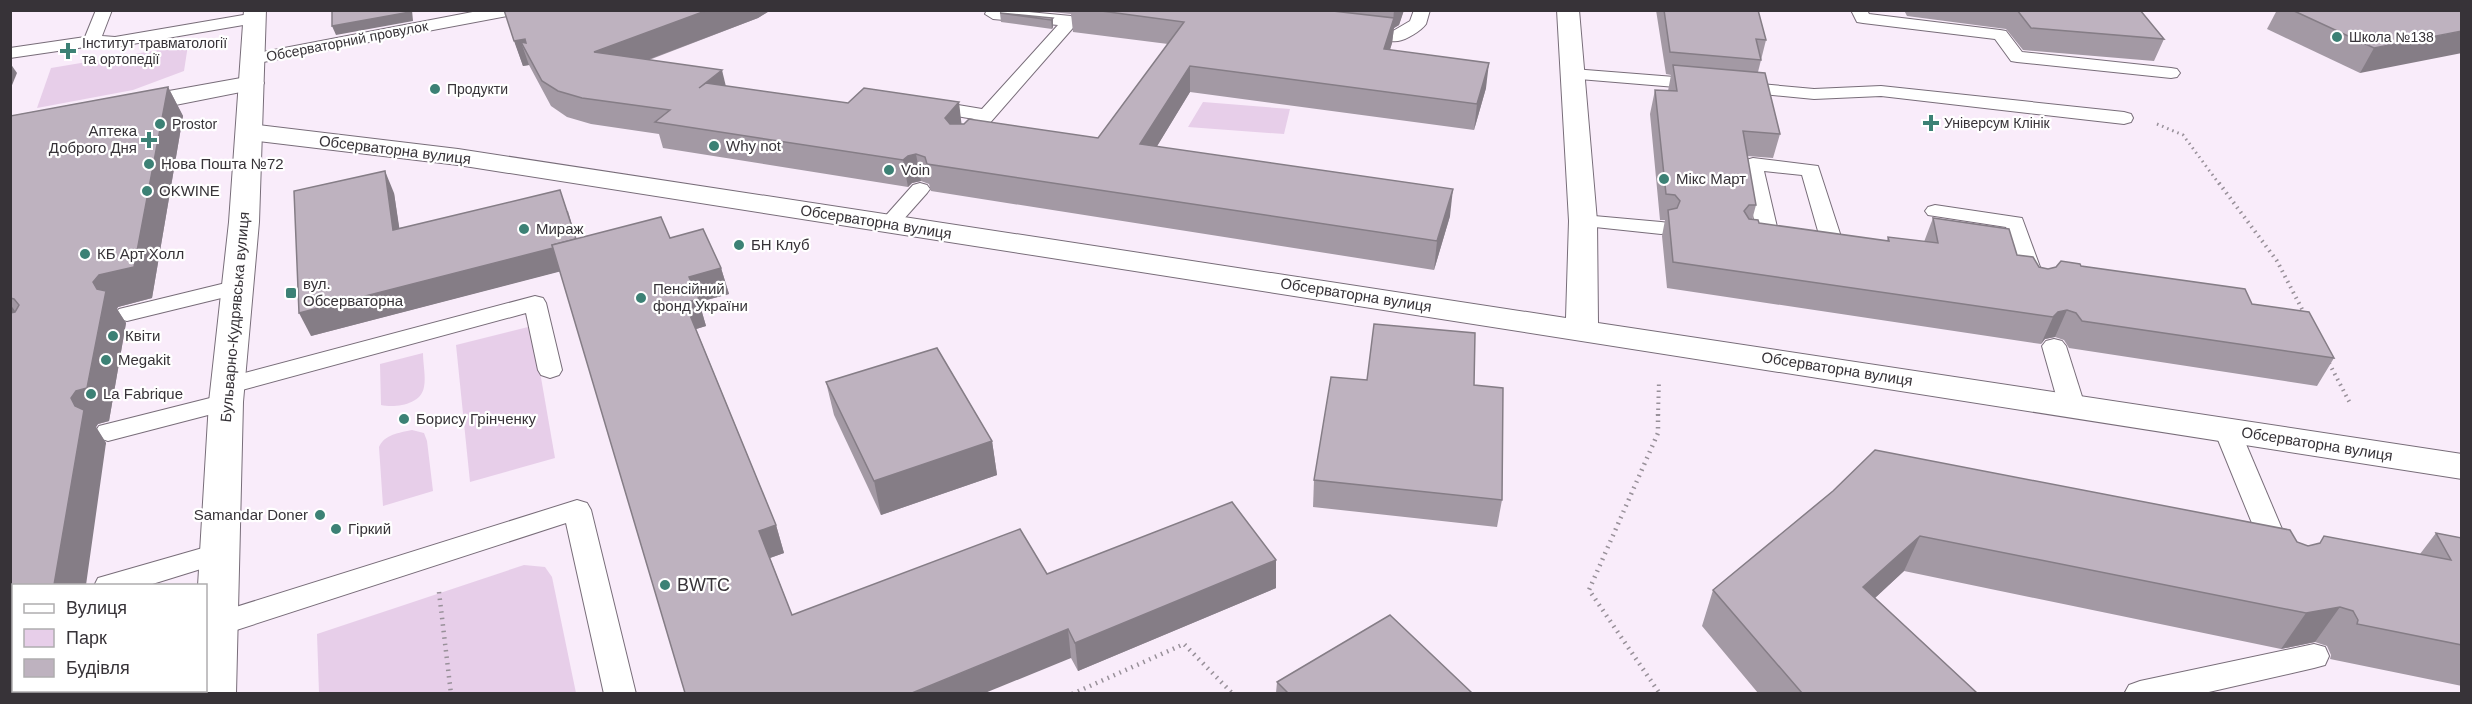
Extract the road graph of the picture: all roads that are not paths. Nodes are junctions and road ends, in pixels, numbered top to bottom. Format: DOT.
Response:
graph roads {
  1 [pos="104,10"];
  2 [pos="512,10"];
  3 [pos="1422,10"];
  4 [pos="1568,10"];
  5 [pos="1859,10"];
  6 [pos="255,14"];
  7 [pos="993,14"];
  8 [pos="1338,30"];
  9 [pos="92,41"];
  10 [pos="10,53"];
  11 [pos="252,71"];
  12 [pos="2171,73"];
  13 [pos="1573,74"];
  14 [pos="906,103"];
  15 [pos="101,112"];
  16 [pos="987,115"];
  17 [pos="2124,118"];
  18 [pos="250,132"];
  19 [pos="961,144"];
  20 [pos="920,189"];
  21 [pos="1935,211"];
  22 [pos="1583,221"];
  23 [pos="888,225"];
  24 [pos="1661,228"];
  25 [pos="1760,239"];
  26 [pos="2036,285"];
  27 [pos="238,287"];
  28 [pos="127,314"];
  29 [pos="1582,329"];
  30 [pos="2054,346"];
  31 [pos="550,370"];
  32 [pos="227,394"];
  33 [pos="2072,406"];
  34 [pos="2227,430"];
  35 [pos="108,432"];
  36 [pos="2462,466"];
  37 [pos="220,554"];
  38 [pos="2285,568"];
  39 [pos="112,584"];
  40 [pos="218,624"];
  41 [pos="2314,656"];
  42 [pos="214,693"];
  43 [pos="620,693"];
  44 [pos="2140,693"];
  1 -- 9 [label="lane"];
  2 -- 11 [label="lane, Обсерваторний провулок"];
  3 -- 8 [label="lane"];
  4 -- 13 [label="street"];
  5 -- 12 [label="lane"];
  6 -- 9 [label="lane"];
  6 -- 11 [label="street, Бульварно-Кудрявська вулиця"];
  7 -- 16 [label="lane"];
  9 -- 10 [label="lane"];
  11 -- 15 [label="street"];
  11 -- 18 [label="street, Бульварно-Кудрявська вулиця"];
  13 -- 17 [label="lane"];
  13 -- 22 [label="street"];
  14 -- 16 [label="lane"];
  16 -- 19 [label="lane"];
  18 -- 23 [label="street, Обсерваторна вулиця"];
  18 -- 27 [label="street, Бульварно-Кудрявська вулиця"];
  20 -- 23 [label="lane"];
  21 -- 26 [label="lane"];
  22 -- 24 [label="lane"];
  22 -- 29 [label="street"];
  23 -- 29 [label="street, Обсерваторна вулиця"];
  25 -- 25 [label="lane"];
  27 -- 28 [label="lane"];
  27 -- 32 [label="street, Бульварно-Кудрявська вулиця"];
  29 -- 33 [label="street, Обсерваторна вулиця"];
  30 -- 33 [label="lane"];
  31 -- 32 [label="lane"];
  32 -- 35 [label="lane"];
  32 -- 37 [label="street, Бульварно-Кудрявська вулиця"];
  33 -- 34 [label="street, Обсерваторна вулиця"];
  34 -- 36 [label="street, Обсерваторна вулиця"];
  34 -- 38 [label="lane"];
  37 -- 39 [label="lane"];
  37 -- 40 [label="street, Бульварно-Кудрявська вулиця"];
  40 -- 42 [label="street, Бульварно-Кудрявська вулиця"];
  40 -- 43 [label="lane"];
  41 -- 44 [label="lane"];
}
